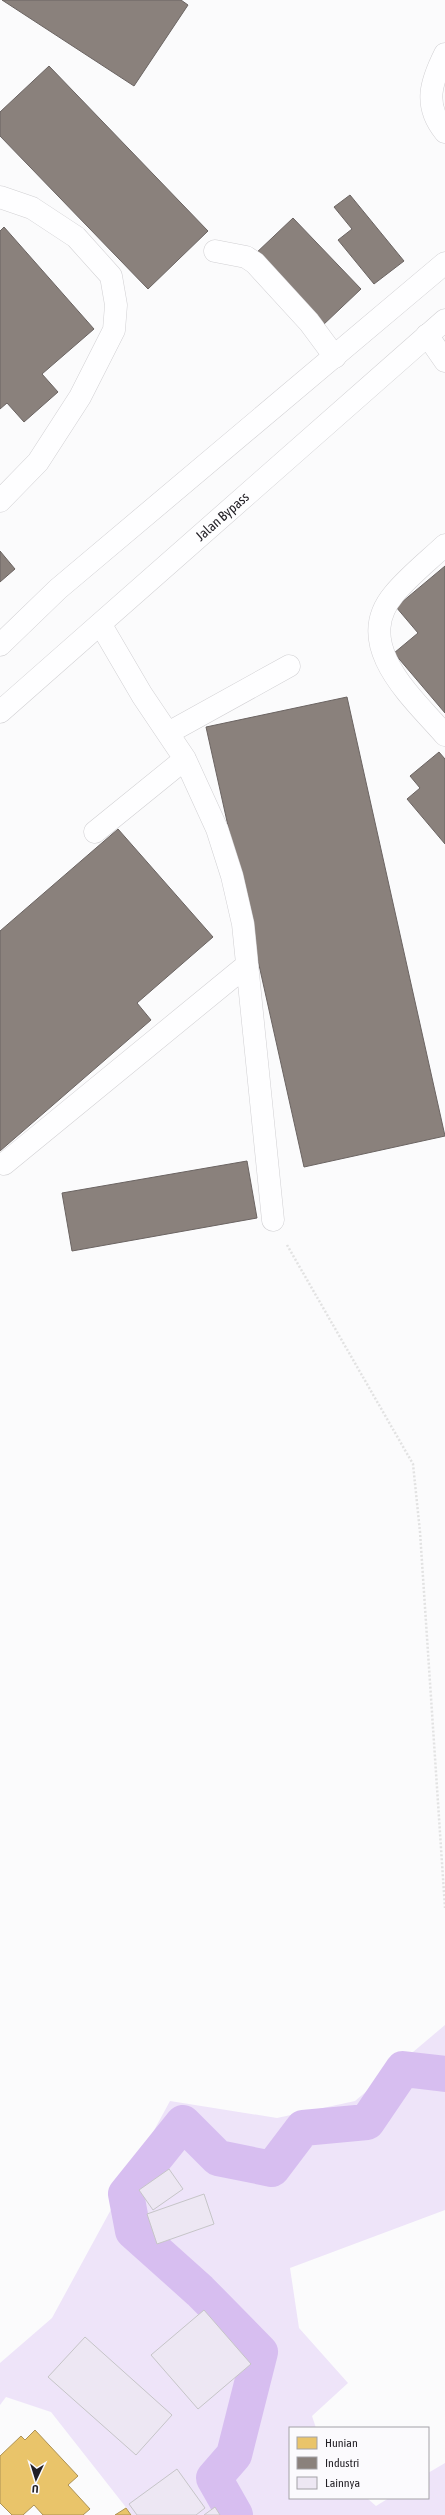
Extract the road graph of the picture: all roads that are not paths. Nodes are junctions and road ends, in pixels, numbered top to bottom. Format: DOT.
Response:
graph roads {
  1 [pos="445,54"];
  2 [pos="445,132"];
  3 [pos="0,197"];
  4 [pos="215,251"];
  5 [pos="445,263"];
  6 [pos="445,320"];
  7 [pos="427,335"];
  8 [pos="335,357"];
  9 [pos="445,361"];
  10 [pos="0,501"];
  11 [pos="445,545"];
  12 [pos="101,625"];
  13 [pos="0,645"];
  14 [pos="289,666"];
  15 [pos="0,712"];
  16 [pos="168,733"];
  17 [pos="445,735"];
  18 [pos="184,759"];
  19 [pos="94,832"];
  20 [pos="247,965"];
  21 [pos="4,1164"];
  22 [pos="273,1220"];
  1 -- 2 [label="main road"];
  3 -- 10 [label="main road"];
  4 -- 8 [label="main road"];
  5 -- 8 [label="main road"];
  6 -- 7 [label="main road, Jalan Bypass"];
  7 -- 9 [label="main road"];
  7 -- 12 [label="main road, Jalan Bypass"];
  8 -- 13 [label="main road"];
  11 -- 17 [label="main road"];
  12 -- 15 [label="main road, Jalan Bypass"];
  12 -- 16 [label="main road"];
  14 -- 16 [label="main road"];
  16 -- 18 [label="main road"];
  18 -- 19 [label="main road"];
  18 -- 20 [label="main road"];
  20 -- 21 [label="main road"];
  20 -- 22 [label="main road"];
}
